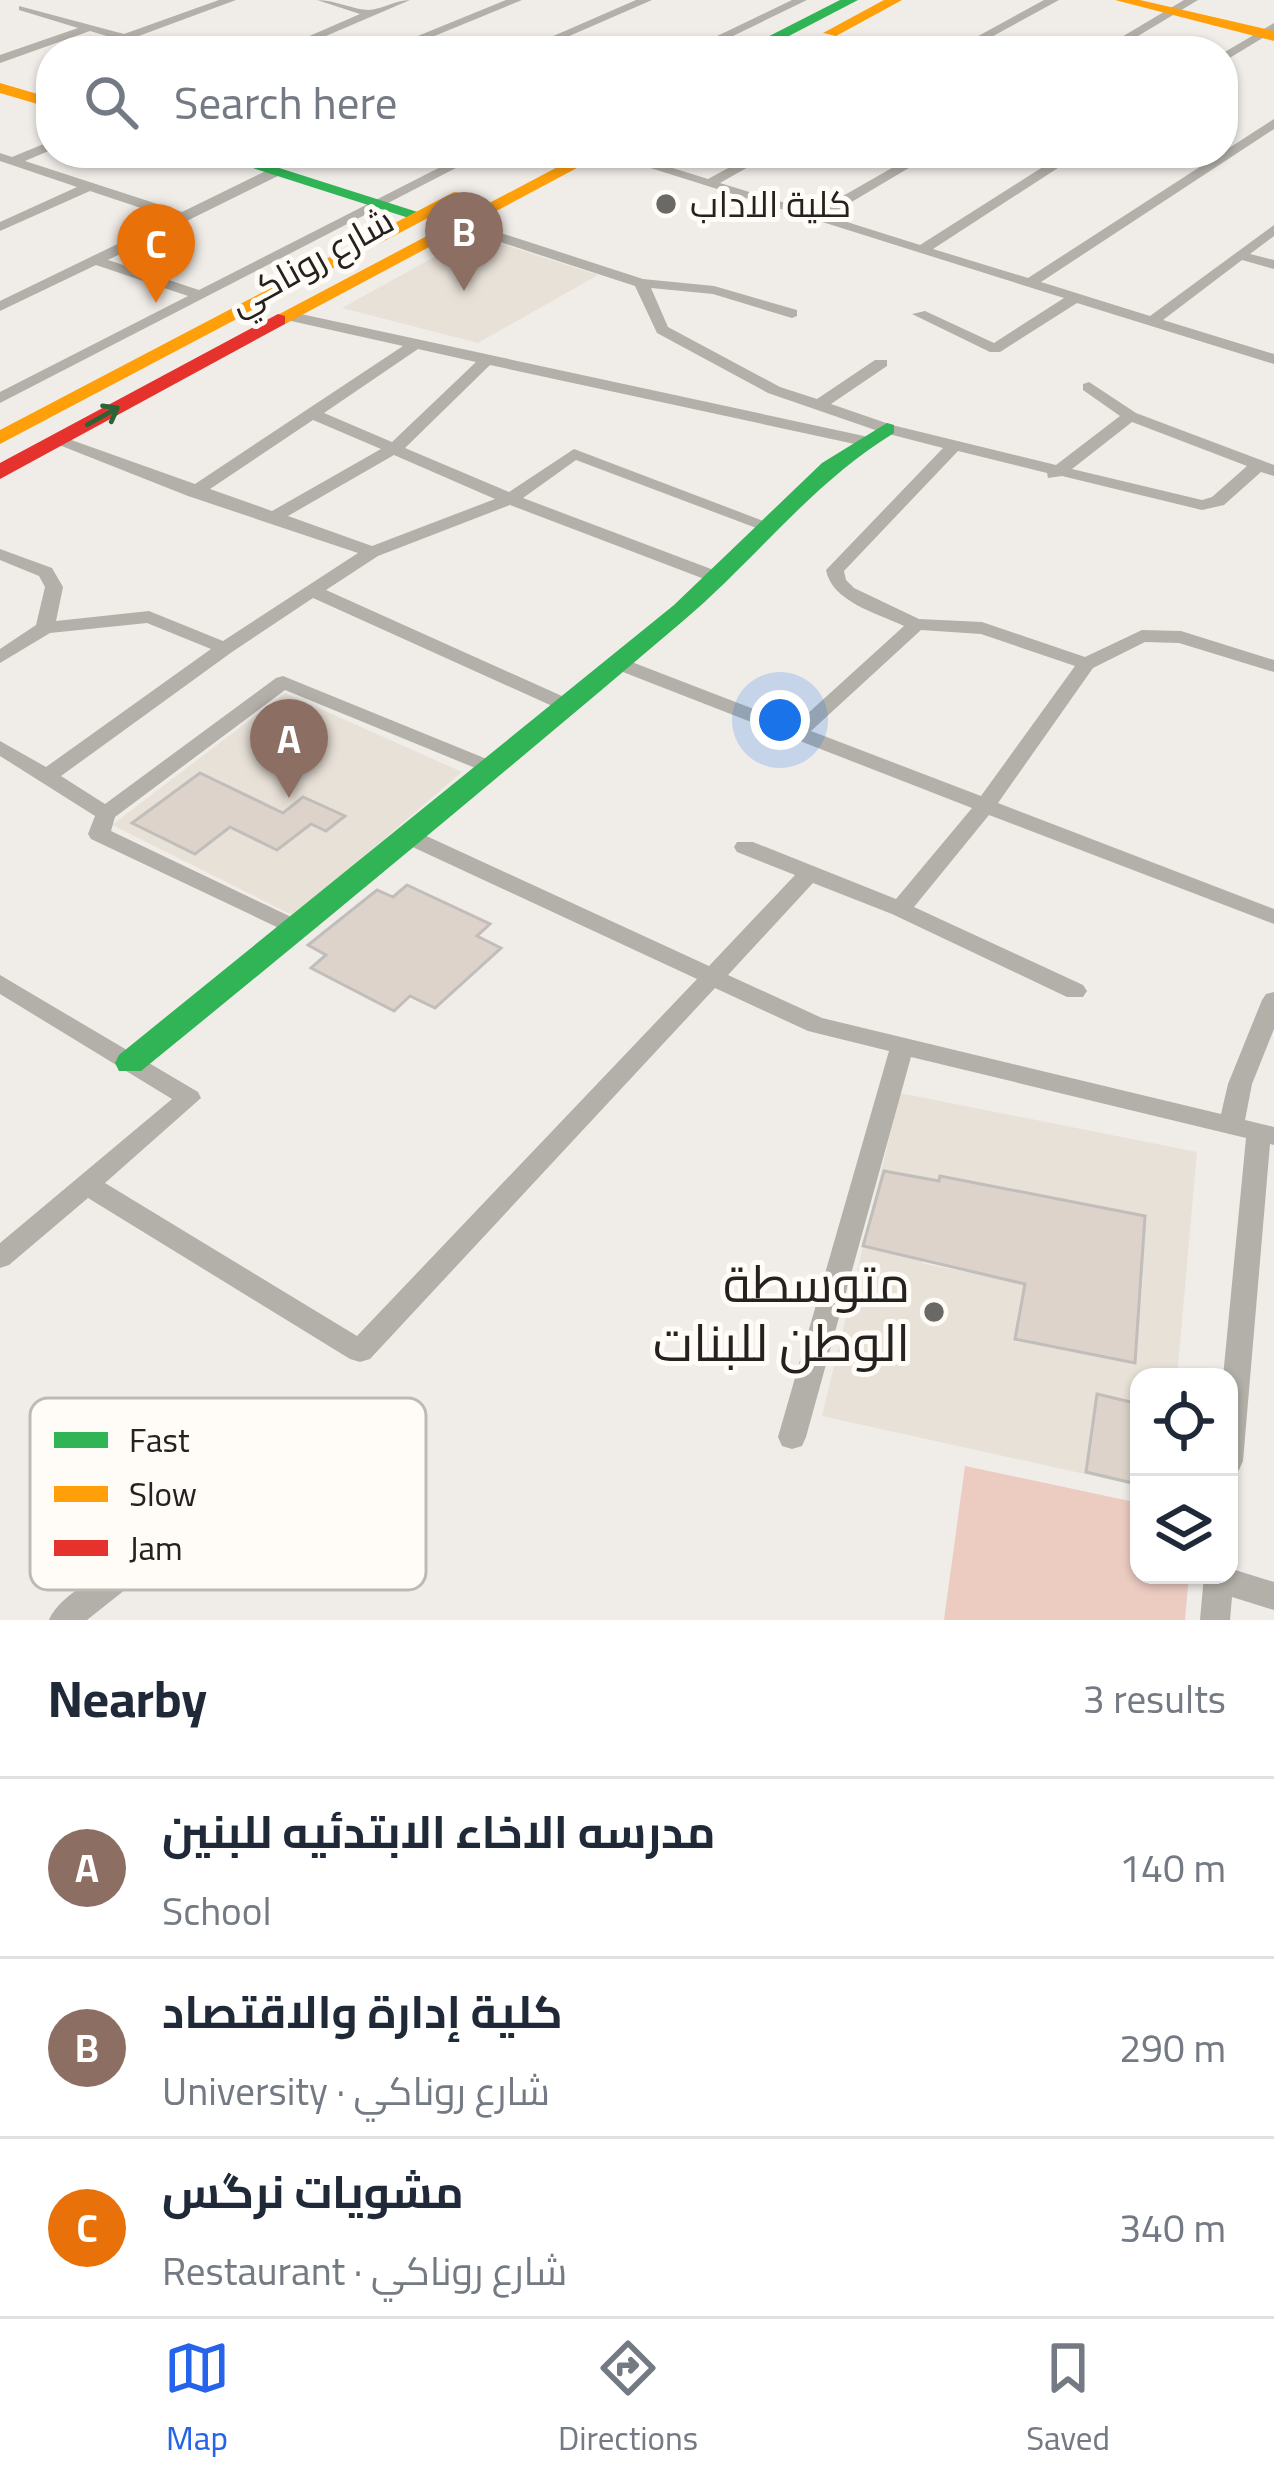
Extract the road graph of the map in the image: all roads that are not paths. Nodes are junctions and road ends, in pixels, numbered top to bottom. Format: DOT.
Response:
graph roads {
  1 [pos="45,0"];
  2 [pos="168,0"];
  3 [pos="230,0"];
  4 [pos="323,0"];
  5 [pos="404,0"];
  6 [pos="516,0"];
  7 [pos="646,0"];
  8 [pos="801,0"];
  9 [pos="851,0"];
  10 [pos="895,0"];
  11 [pos="1053,0"];
  12 [pos="1122,0"];
  13 [pos="1182,6"];
  14 [pos="23,8"];
  15 [pos="202,10"];
  16 [pos="371,14"];
  17 [pos="0,15"];
  18 [pos="92,27"];
  19 [pos="1270,32"];
  20 [pos="66,36"];
  21 [pos="123,36"];
  22 [pos="129,36"];
  23 [pos="319,36"];
  24 [pos="425,36"];
  25 [pos="561,36"];
  26 [pos="724,36"];
  27 [pos="778,36"];
  28 [pos="825,36"];
  29 [pos="985,36"];
  30 [pos="1130,36"];
  31 [pos="36,46"];
  32 [pos="1238,50"];
  33 [pos="0,59"];
  34 [pos="0,72"];
  35 [pos="36,83"];
  36 [pos="0,88"];
  37 [pos="36,99"];
  38 [pos="1274,123"];
  39 [pos="1238,147"];
  40 [pos="36,150"];
  41 [pos="6,159"];
  42 [pos="263,168"];
  43 [pos="293,168"];
  44 [pos="447,168"];
  45 [pos="517,168"];
  46 [pos="558,168"];
  47 [pos="660,168"];
  48 [pos="738,168"];
  49 [pos="901,168"];
  50 [pos="1050,168"];
  51 [pos="1205,168"];
  52 [pos="710,183"];
  53 [pos="90,186"];
  54 [pos="388,197"];
  55 [pos="438,214"];
  56 [pos="818,216"];
  57 [pos="182,218"];
  58 [pos="0,227"];
  59 [pos="1274,229"];
  60 [pos="921,250"];
  61 [pos="1239,255"];
  62 [pos="95,260"];
  63 [pos="1274,265"];
  64 [pos="0,283"];
  65 [pos="641,283"];
  66 [pos="1030,283"];
  67 [pos="28,293"];
  68 [pos="200,295"];
  69 [pos="1076,297"];
  70 [pos="0,307"];
  71 [pos="792,313"];
  72 [pos="920,314"];
  73 [pos="286,316"];
  74 [pos="1152,321"];
  75 [pos="414,345"];
  76 [pos="1274,359"];
  77 [pos="484,362"];
  78 [pos="881,363"];
  79 [pos="1089,387"];
  80 [pos="0,398"];
  81 [pos="819,405"];
  82 [pos="313,414"];
  83 [pos="1130,416"];
  84 [pos="875,435"];
  85 [pos="0,438"];
  86 [pos="56,442"];
  87 [pos="954,446"];
  88 [pos="395,448"];
  89 [pos="1266,469"];
  90 [pos="0,472"];
  91 [pos="1054,473"];
  92 [pos="194,492"];
  93 [pos="510,499"];
  94 [pos="271,519"];
  95 [pos="765,525"];
  96 [pos="372,552"];
  97 [pos="0,554"];
  98 [pos="713,576"];
  99 [pos="312,591"];
  100 [pos="916,625"];
  101 [pos="45,628"];
  102 [pos="225,648"];
  103 [pos="0,657"];
  104 [pos="617,663"];
  105 [pos="1086,664"];
  106 [pos="1274,666"];
  107 [pos="566,705"];
  108 [pos="796,734"];
  109 [pos="0,747"];
  110 [pos="493,767"];
  111 [pos="49,775"];
  112 [pos="985,806"];
  113 [pos="106,814"];
  114 [pos="412,838"];
  115 [pos="745,847"];
  116 [pos="810,873"];
  117 [pos="900,908"];
  118 [pos="1274,916"];
  119 [pos="298,929"];
  120 [pos="713,981"];
  121 [pos="0,983"];
  122 [pos="1075,991"];
  123 [pos="1274,1000"];
  124 [pos="901,1050"];
  125 [pos="130,1063"];
  126 [pos="1255,1131"];
  127 [pos="86,1184"];
  128 [pos="0,1258"];
  129 [pos="1236,1368"];
  130 [pos="792,1437"];
  131 [pos="1218,1584"];
  132 [pos="1238,1584"];
  133 [pos="101,1590"];
  134 [pos="1274,1596"];
  135 [pos="64,1620"];
  136 [pos="1215,1620"];
  1 -- 14 [label="street"];
  2 -- 15 [label="street"];
  3 -- 15 [label="street"];
  4 -- 16 [label="street"];
  5 -- 16 [label="street"];
  6 -- 24 [label="street"];
  7 -- 25 [label="street"];
  8 -- 26 [label="street"];
  9 -- 27 [label="main road"];
  10 -- 28 [label="main road"];
  11 -- 29 [label="street"];
  12 -- 13 [label="main road"];
  13 -- 19 [label="main road"];
  13 -- 30 [label="street"];
  14 -- 17 [label="street"];
  14 -- 18 [label="street"];
  15 -- 22 [label="street"];
  16 -- 23 [label="street"];
  18 -- 20 [label="street"];
  18 -- 21 [label="street"];
  19 -- 32 [label="street"];
  31 -- 33 [label="street"];
  34 -- 35 [label="main road"];
  36 -- 37 [label="main road"];
  38 -- 39 [label="street"];
  40 -- 41 [label="street"];
  41 -- 53 [label="street"];
  42 -- 57 [label="street"];
  43 -- 54 [label="main road"];
  44 -- 54 [label="street"];
  45 -- 55 [label="main road, شارع روناكي"];
  46 -- 55 [label="main road, شارع روناكي"];
  47 -- 52 [label="street"];
  48 -- 52 [label="street"];
  49 -- 56 [label="street"];
  50 -- 60 [label="street"];
  51 -- 66 [label="street"];
  52 -- 56 [label="street"];
  53 -- 57 [label="street"];
  53 -- 58 [label="street"];
  54 -- 55 [label="main road"];
  54 -- 68 [label="street"];
  55 -- 65 [label="street"];
  55 -- 73 [label="main road, شارع روناكي"];
  55 -- 85 [label="main road, شارع روناكي"];
  56 -- 60 [label="street"];
  57 -- 62 [label="street"];
  59 -- 61 [label="street"];
  60 -- 66 [label="street"];
  61 -- 63 [label="street"];
  61 -- 74 [label="street"];
  62 -- 67 [label="street"];
  62 -- 68 [label="street"];
  64 -- 67 [label="street"];
  65 -- 71 [label="street"];
  65 -- 81 [label="street"];
  66 -- 69 [label="street"];
  67 -- 70 [label="street"];
  68 -- 80 [label="street"];
  69 -- 72 [label="street"];
  69 -- 74 [label="street"];
  73 -- 75 [label="street"];
  86 -- 73 [label="main road, شارع روناكي, one-way"];
  74 -- 76 [label="street"];
  75 -- 77 [label="street"];
  75 -- 82 [label="street"];
  77 -- 84 [label="street"];
  77 -- 88 [label="street"];
  78 -- 81 [label="street"];
  79 -- 83 [label="street"];
  81 -- 84 [label="street"];
  82 -- 88 [label="street"];
  82 -- 92 [label="street"];
  83 -- 89 [label="street"];
  83 -- 91 [label="street"];
  84 -- 87 [label="street"];
  84 -- 95 [label="main road"];
  86 -- 90 [label="main road, شارع روناكي"];
  86 -- 92 [label="street"];
  87 -- 91 [label="street"];
  87 -- 100 [label="street"];
  88 -- 93 [label="street"];
  88 -- 94 [label="street"];
  89 -- 91 [label="street"];
  92 -- 94 [label="street"];
  93 -- 95 [label="street"];
  93 -- 96 [label="street"];
  93 -- 98 [label="street"];
  94 -- 96 [label="street"];
  95 -- 98 [label="main road"];
  96 -- 99 [label="street"];
  97 -- 101 [label="street"];
  98 -- 104 [label="main road"];
  99 -- 102 [label="street"];
  99 -- 107 [label="street"];
  100 -- 105 [label="street"];
  100 -- 108 [label="street"];
  101 -- 102 [label="street"];
  101 -- 103 [label="street"];
  102 -- 111 [label="street"];
  104 -- 107 [label="main road"];
  104 -- 108 [label="street"];
  105 -- 106 [label="street"];
  105 -- 112 [label="street"];
  107 -- 110 [label="main road"];
  108 -- 112 [label="street"];
  109 -- 111 [label="street"];
  110 -- 113 [label="street"];
  110 -- 114 [label="main road"];
  111 -- 113 [label="street"];
  112 -- 117 [label="street"];
  112 -- 118 [label="street"];
  113 -- 119 [label="street"];
  114 -- 119 [label="main road"];
  114 -- 120 [label="street"];
  115 -- 116 [label="street"];
  116 -- 117 [label="street"];
  116 -- 120 [label="street"];
  117 -- 122 [label="street"];
  119 -- 125 [label="main road"];
  120 -- 124 [label="street"];
  120 -- 127 [label="street"];
  121 -- 125 [label="street"];
  123 -- 126 [label="street"];
  124 -- 126 [label="street"];
  124 -- 130 [label="street"];
  125 -- 127 [label="street"];
  126 -- 129 [label="street"];
  127 -- 128 [label="street"];
  131 -- 136 [label="street"];
  132 -- 134 [label="street"];
  133 -- 135 [label="street"];
}
